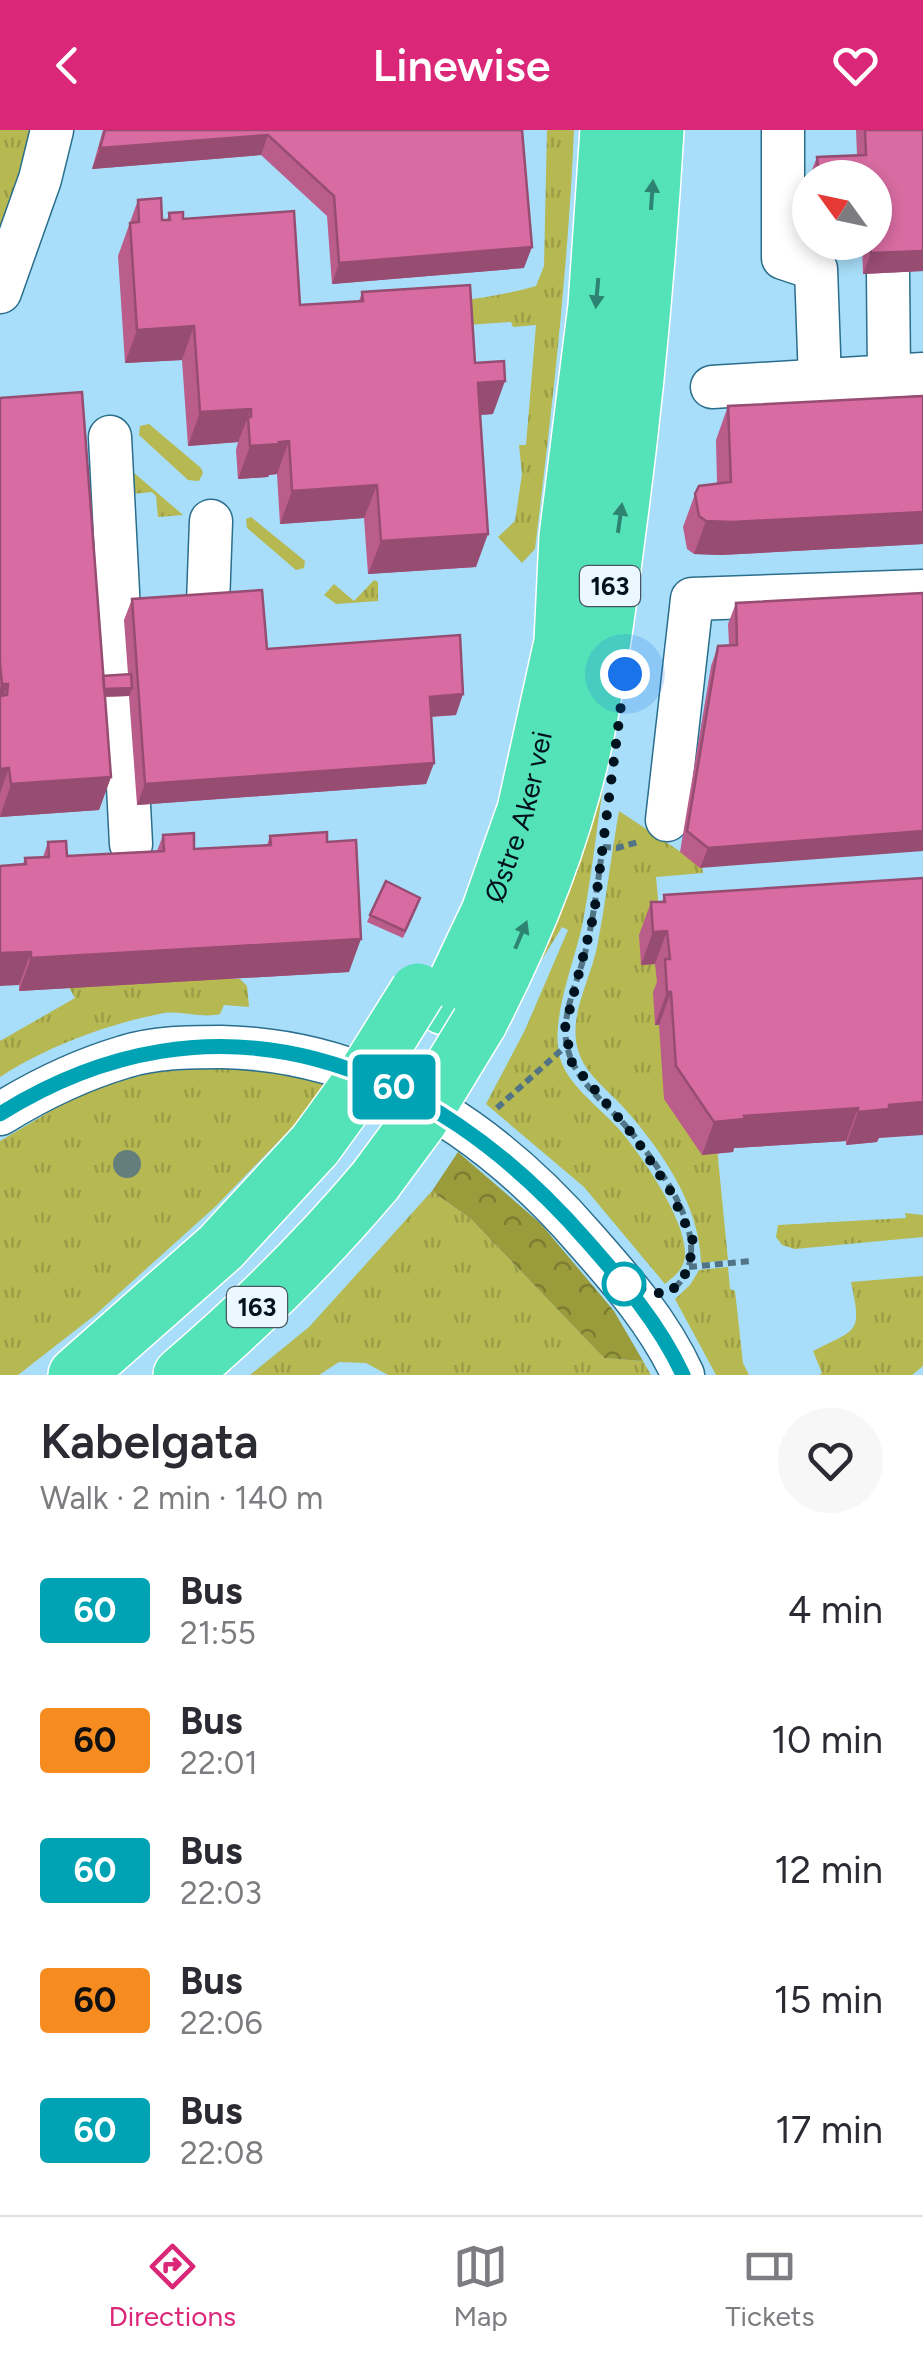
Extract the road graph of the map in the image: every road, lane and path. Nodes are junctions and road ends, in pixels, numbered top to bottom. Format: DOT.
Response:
graph roads {
  1 [pos="52,130"];
  2 [pos="608,130"];
  3 [pos="656,130"];
  4 [pos="783,130"];
  5 [pos="888,273"];
  6 [pos="0,292"];
  7 [pos="906,375"];
  8 [pos="820,381"];
  9 [pos="712,388"];
  10 [pos="110,437"];
  11 [pos="211,521"];
  12 [pos="923,591"];
  13 [pos="208,604"];
  14 [pos="667,820"];
  15 [pos="606,830"];
  16 [pos="131,844"];
  17 [pos="447,1007"];
  18 [pos="567,1045"];
  19 [pos="0,1114"];
  20 [pos="490,1115"];
  21 [pos="344,1162"];
  22 [pos="752,1261"];
  23 [pos="689,1267"];
  24 [pos="666,1295"];
  25 [pos="76,1375"];
  26 [pos="126,1375"];
  27 [pos="181,1375"];
  28 [pos="683,1375"];
  1 -- 6 [label="street"];
  2 -- 17 [label="highway, Østre Aker vei / 163, one-way"];
  17 -- 3 [label="highway, Østre Aker vei / 163, one-way"];
  4 -- 8 [label="street"];
  5 -- 7 [label="street"];
  7 -- 8 [label="street"];
  8 -- 9 [label="street"];
  10 -- 16 [label="street"];
  11 -- 13 [label="street"];
  12 -- 14 [label="street"];
  15 -- 18 [label="path"];
  17 -- 21 [label="highway, Østre Aker vei / 163, bridge"];
  18 -- 20 [label="path"];
  18 -- 23 [label="path"];
  19 -- 28 [label="street"];
  21 -- 25 [label="highway, 163"];
  21 -- 26 [label="highway, Østre Aker vei / 163"];
  21 -- 27 [label="highway, Østre Aker vei / 163"];
  22 -- 23 [label="path"];
  23 -- 24 [label="path"];
}
